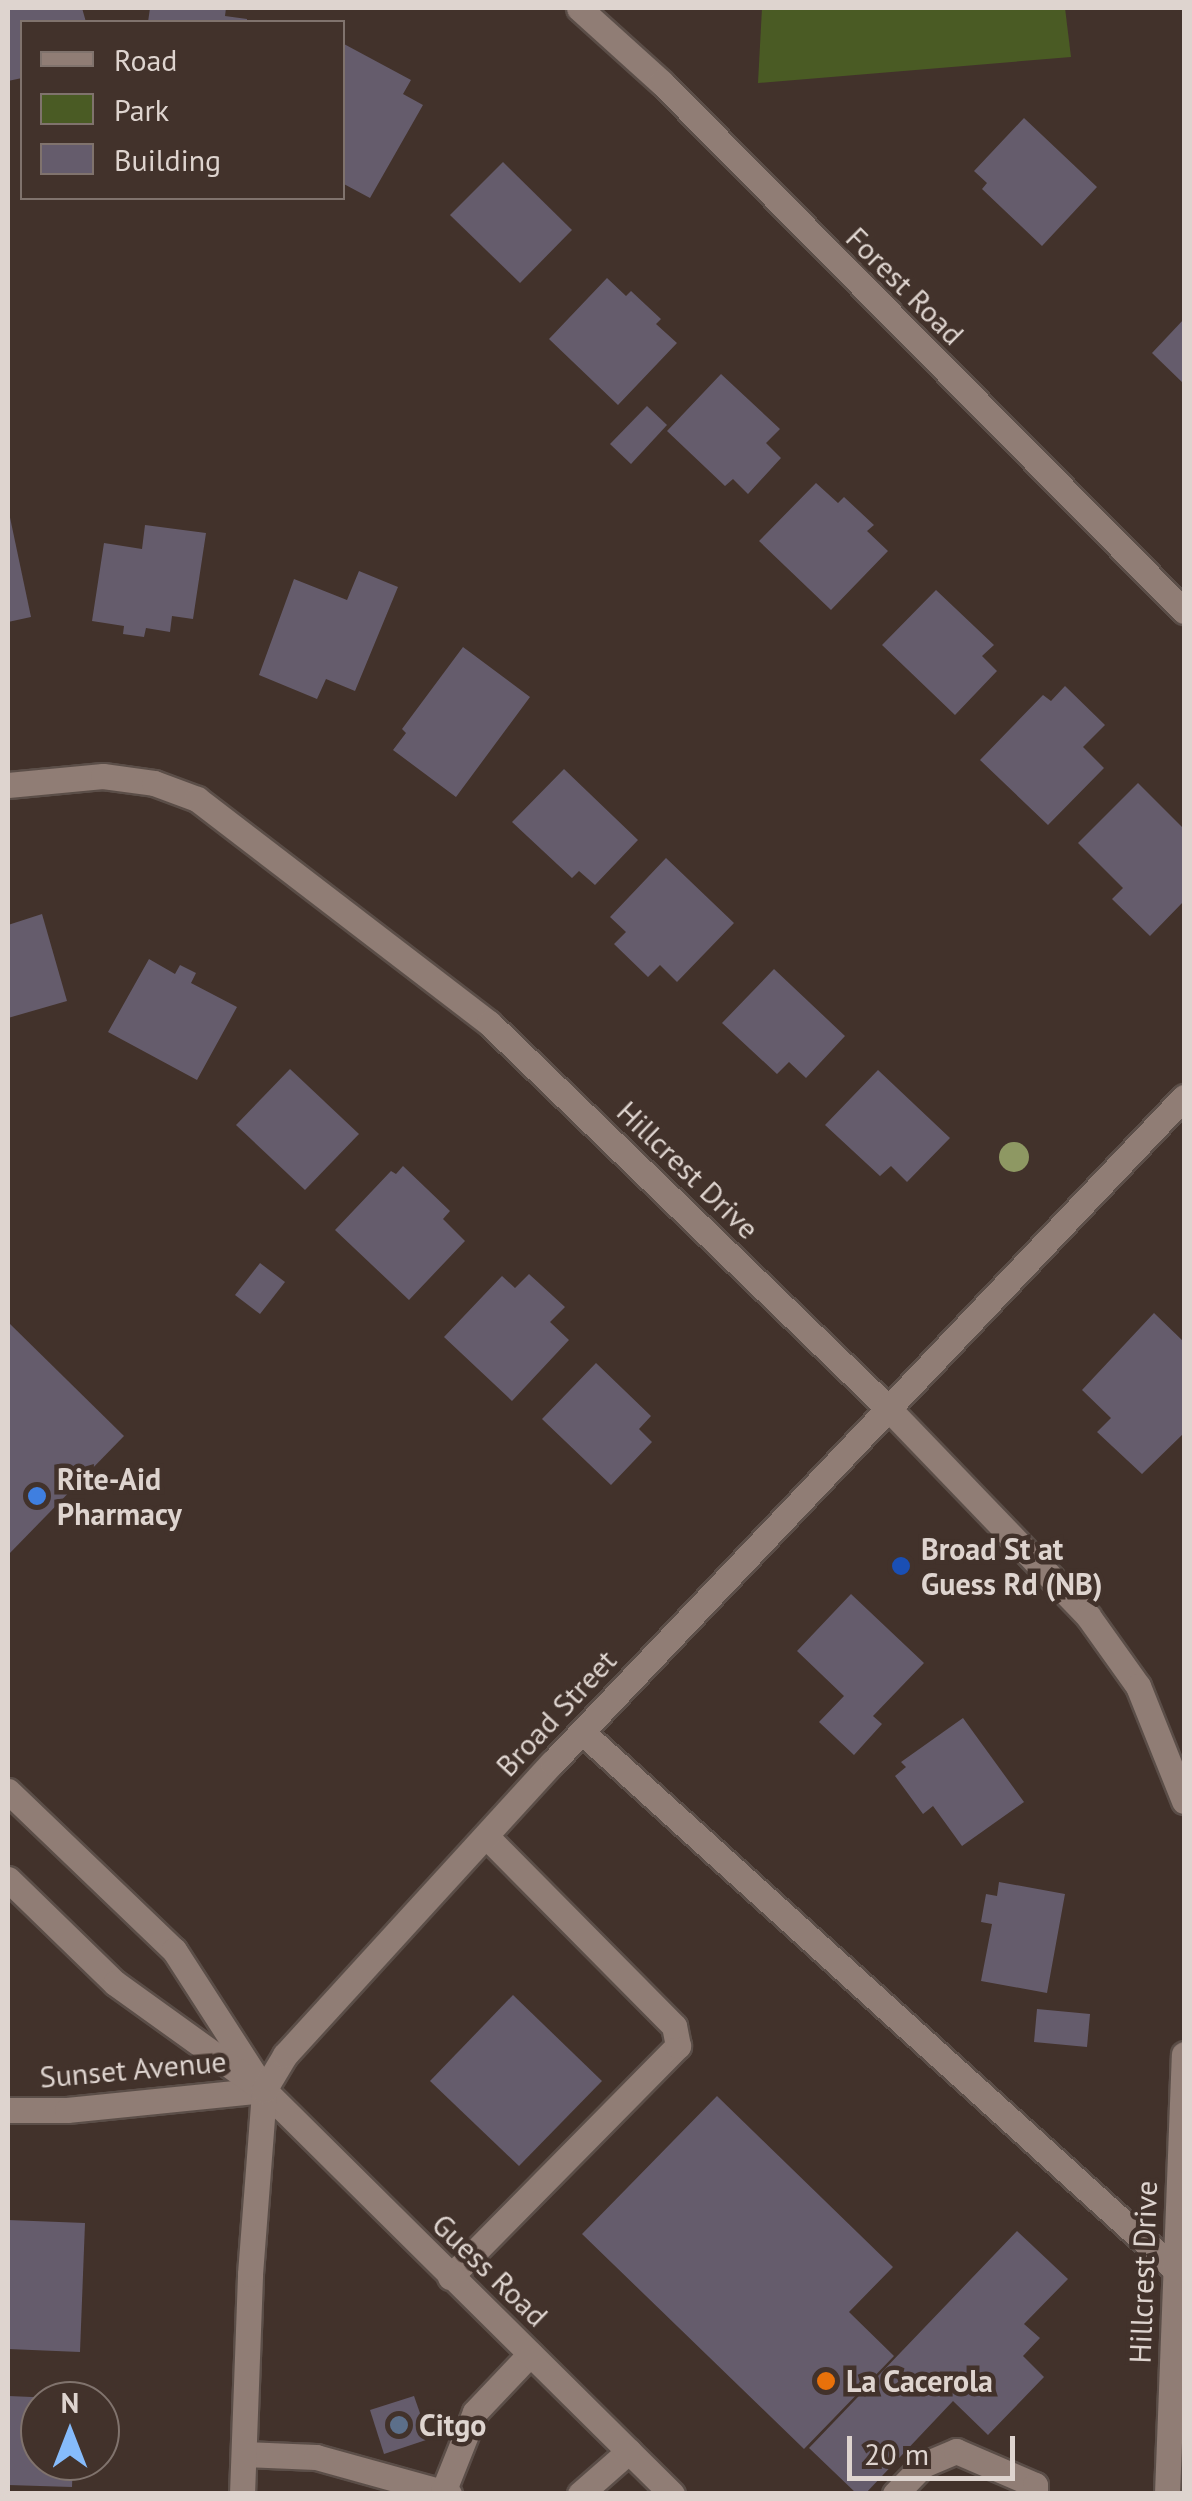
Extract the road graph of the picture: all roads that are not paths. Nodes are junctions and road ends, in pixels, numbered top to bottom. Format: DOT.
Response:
graph roads {
  1 [pos="579,8"];
  2 [pos="1184,611"];
  3 [pos="8,785"];
  4 [pos="1184,1096"];
  5 [pos="888,1408"];
  6 [pos="582,1732"];
  7 [pos="8,1790"];
  8 [pos="1184,1801"];
  9 [pos="486,1836"];
  10 [pos="8,1879"];
  11 [pos="1184,2054"];
  12 [pos="264,2090"];
  13 [pos="1184,2102"];
  14 [pos="8,2110"];
  15 [pos="1182,2161"];
  16 [pos="1176,2270"];
  17 [pos="450,2277"];
  18 [pos="530,2354"];
  19 [pos="629,2451"];
  20 [pos="244,2454"];
  21 [pos="363,2482"];
  22 [pos="446,2493"];
  23 [pos="242,2494"];
  24 [pos="580,2494"];
  25 [pos="672,2494"];
  26 [pos="896,2494"];
  27 [pos="1035,2494"];
  28 [pos="1167,2494"];
  1 -- 2 [label="street, Forest Road"];
  3 -- 5 [label="street, Hillcrest Drive"];
  4 -- 5 [label="street, Broad Street"];
  5 -- 6 [label="street, Broad Street"];
  5 -- 8 [label="street, Hillcrest Drive"];
  6 -- 9 [label="street, Broad Street"];
  6 -- 16 [label="street"];
  7 -- 12 [label="street, Guess Road"];
  9 -- 12 [label="street, Broad Street"];
  9 -- 17 [label="street"];
  10 -- 12 [label="street, Guess Road"];
  11 -- 13 [label="street, Hillcrest Drive"];
  12 -- 14 [label="street, Sunset Avenue"];
  12 -- 17 [label="street, Guess Road"];
  12 -- 20 [label="street, Broad Street"];
  13 -- 15 [label="street, Hillcrest Drive"];
  15 -- 16 [label="street, Hillcrest Drive"];
  16 -- 28 [label="street, Hillcrest Drive"];
  17 -- 18 [label="street, Guess Road"];
  18 -- 19 [label="street, Guess Road"];
  18 -- 22 [label="street"];
  19 -- 24 [label="street"];
  19 -- 25 [label="street, Guess Road"];
  20 -- 21 [label="street"];
  20 -- 23 [label="street, Broad Street"];
  21 -- 22 [label="street"];
  26 -- 27 [label="street"];
}
